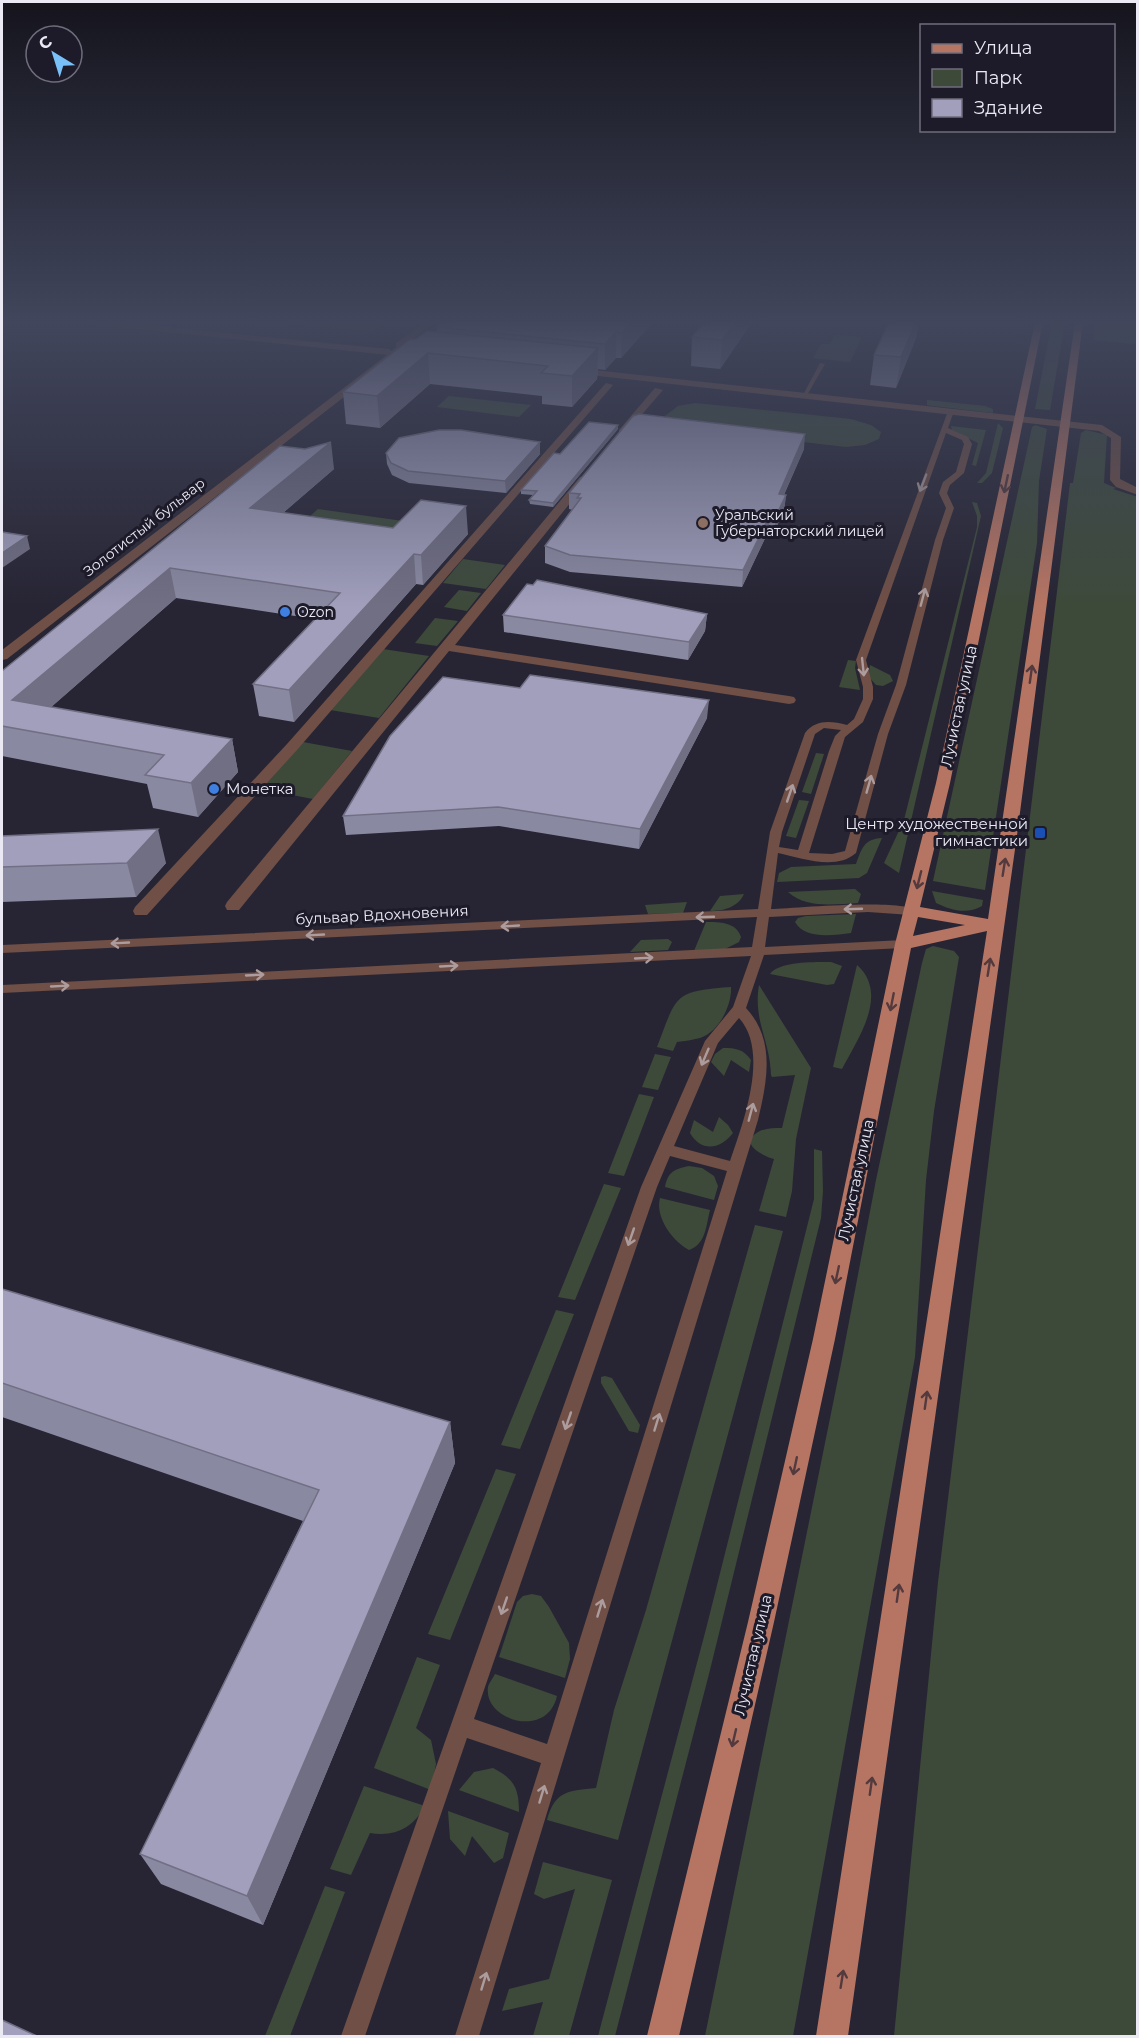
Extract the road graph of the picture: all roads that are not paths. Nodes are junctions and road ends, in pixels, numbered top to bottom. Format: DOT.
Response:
graph roads {
  1 [pos="309,417"];
  2 [pos="581,417"];
  3 [pos="635,417"];
  4 [pos="949,417"];
  5 [pos="1011,417"];
  6 [pos="1065,417"];
  7 [pos="1020,418"];
  8 [pos="1064,423"];
  9 [pos="944,429"];
  10 [pos="612,445"];
  11 [pos="589,472"];
  12 [pos="1137,492"];
  13 [pos="445,647"];
  14 [pos="2,656"];
  15 [pos="789,700"];
  16 [pos="849,729"];
  17 [pos="773,849"];
  18 [pos="803,854"];
  19 [pos="233,906"];
  20 [pos="141,910"];
  21 [pos="911,911"];
  22 [pos="763,914"];
  23 [pos="995,924"];
  24 [pos="903,944"];
  25 [pos="2,949"];
  26 [pos="758,952"];
  27 [pos="2,988"];
  28 [pos="739,1009"];
  29 [pos="665,1149"];
  30 [pos="736,1168"];
  31 [pos="462,1726"];
  32 [pos="553,1757"];
  33 [pos="353,2037"];
  34 [pos="467,2037"];
  35 [pos="663,2037"];
  36 [pos="832,2037"];
  1 -- 14 [label="street, Золотистый бульвар"];
  2 -- 20 [label="street"];
  3 -- 10 [label="street"];
  4 -- 9 [label="lane"];
  5 -- 7 [label="street"];
  6 -- 8 [label="main road"];
  7 -- 8 [label="street"];
  7 -- 21 [label="main road, Лучистая улица, one-way"];
  8 -- 12 [label="street"];
  23 -- 8 [label="main road, one-way"];
  9 -- 16 [label="lane, one-way"];
  18 -- 9 [label="lane, one-way"];
  11 -- 13 [label="street"];
  13 -- 15 [label="street"];
  13 -- 19 [label="street"];
  17 -- 16 [label="lane, one-way"];
  16 -- 18 [label="lane"];
  17 -- 18 [label="lane"];
  17 -- 22 [label="lane"];
  21 -- 22 [label="lane, бульвар Вдохновения, one-way"];
  21 -- 23 [label="main road"];
  21 -- 24 [label="main road, Лучистая улица"];
  22 -- 25 [label="lane, бульвар Вдохновения, one-way"];
  22 -- 26 [label="lane"];
  23 -- 24 [label="main road"];
  36 -- 23 [label="main road, one-way"];
  24 -- 26 [label="lane"];
  24 -- 35 [label="main road, Лучистая улица, one-way"];
  27 -- 26 [label="lane, one-way"];
  26 -- 28 [label="lane"];
  28 -- 29 [label="lane, one-way"];
  30 -- 28 [label="lane, one-way"];
  29 -- 30 [label="lane"];
  29 -- 31 [label="lane, one-way"];
  32 -- 30 [label="lane, one-way"];
  31 -- 32 [label="lane"];
  31 -- 33 [label="lane"];
  34 -- 32 [label="lane, one-way"];
}
